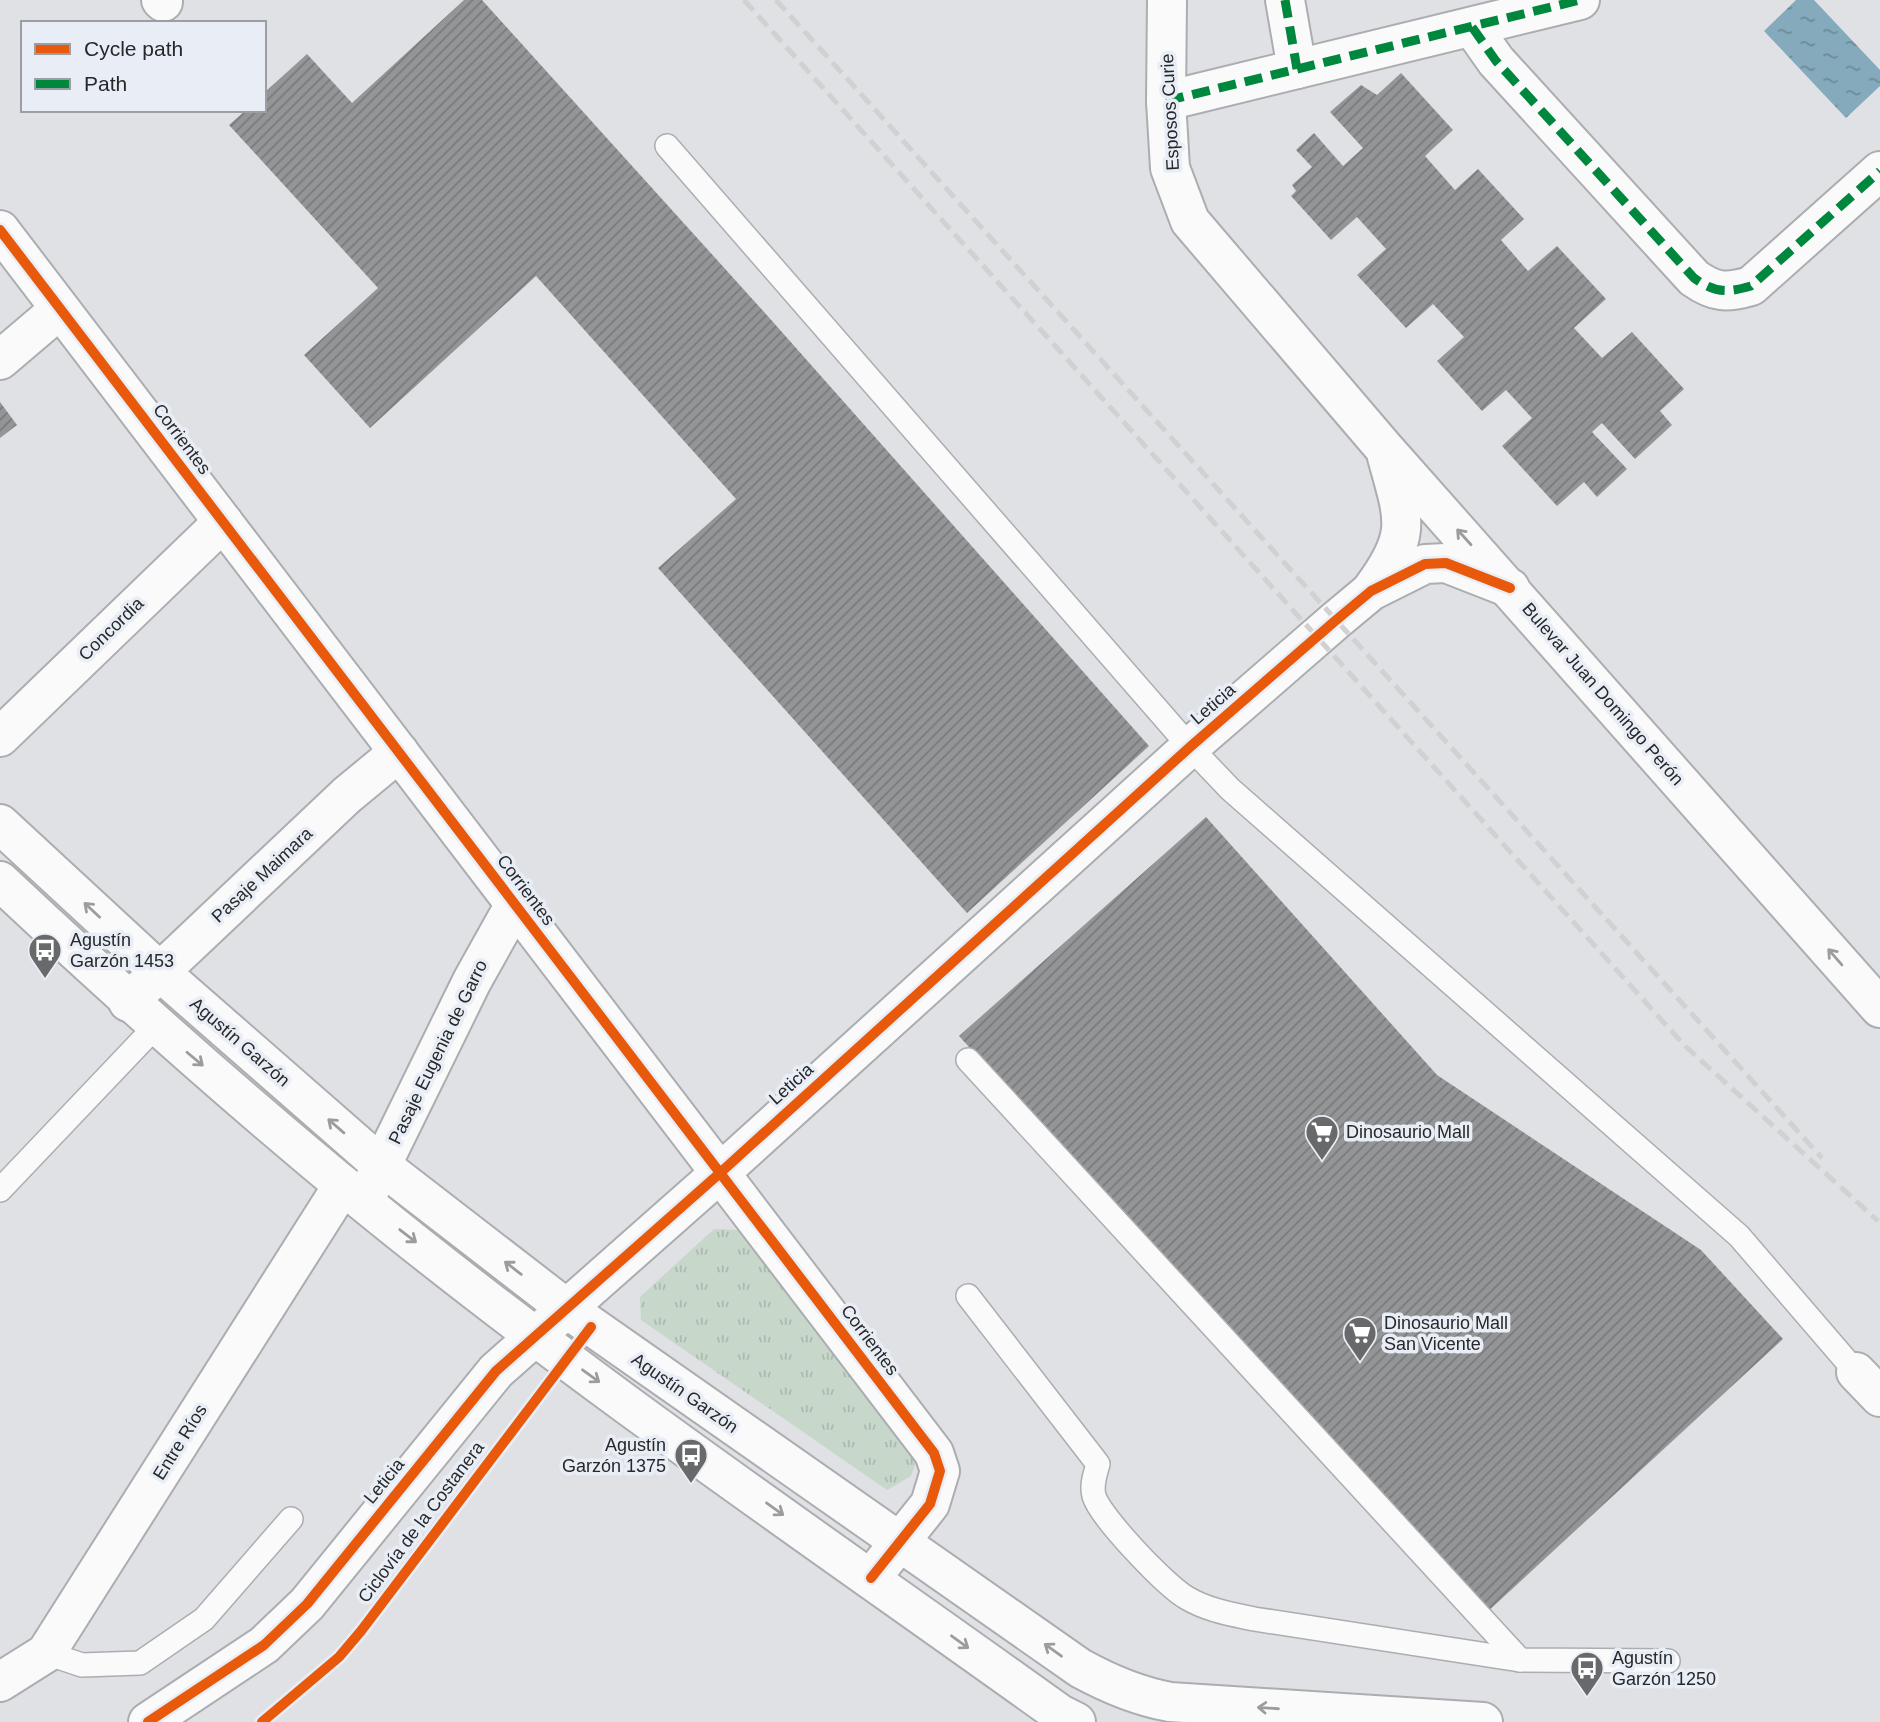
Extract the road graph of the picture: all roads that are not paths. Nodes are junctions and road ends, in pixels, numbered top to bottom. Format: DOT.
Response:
graph roads {
  1 [pos="1167,0"];
  2 [pos="1285,0"];
  3 [pos="1580,0"];
  4 [pos="1472,27"];
  5 [pos="1297,69"];
  6 [pos="1166,101"];
  7 [pos="667,146"];
  8 [pos="1880,171"];
  9 [pos="1190,221"];
  10 [pos="0,230"];
  11 [pos="60,309"];
  12 [pos="0,360"];
  13 [pos="1384,448"];
  14 [pos="223,522"];
  15 [pos="1510,588"];
  16 [pos="1371,591"];
  17 [pos="0,737"];
  18 [pos="1190,747"];
  19 [pos="399,752"];
  20 [pos="0,824"];
  21 [pos="0,881"];
  22 [pos="515,904"];
  23 [pos="159,971"];
  24 [pos="1880,1008"];
  25 [pos="142,1014"];
  26 [pos="968,1060"];
  27 [pos="382,1166"];
  28 [pos="720,1173"];
  29 [pos="0,1190"];
  30 [pos="353,1193"];
  31 [pos="968,1296"];
  32 [pos="567,1310"];
  33 [pos="536,1336"];
  34 [pos="1872,1384"];
  35 [pos="291,1518"];
  36 [pos="902,1541"];
  37 [pos="871,1578"];
  38 [pos="46,1654"];
  39 [pos="1520,1660"];
  40 [pos="1668,1661"];
  41 [pos="0,1682"];
  42 [pos="148,1722"];
  43 [pos="1076,1722"];
  44 [pos="1483,1722"];
  1 -- 6 [label="street, Esposos Curie"];
  2 -- 5 [label="street"];
  3 -- 4 [label="street"];
  4 -- 5 [label="street"];
  4 -- 8 [label="street"];
  5 -- 6 [label="street"];
  6 -- 9 [label="street, Esposos Curie"];
  7 -- 18 [label="lane"];
  9 -- 13 [label="street, Bulevar Juan Domingo Perón"];
  10 -- 11 [label="street, Corrientes"];
  11 -- 12 [label="street"];
  11 -- 14 [label="street, Corrientes"];
  15 -- 13 [label="street, Bulevar Juan Domingo Perón, one-way"];
  13 -- 16 [label="street, Leticia"];
  14 -- 17 [label="street, Concordia"];
  14 -- 19 [label="street, Corrientes"];
  15 -- 16 [label="street, Leticia"];
  24 -- 15 [label="street, Bulevar Juan Domingo Perón, one-way"];
  16 -- 18 [label="street, Leticia"];
  18 -- 28 [label="street, Leticia"];
  18 -- 34 [label="lane"];
  19 -- 22 [label="street, Corrientes"];
  19 -- 23 [label="street, Pasaje Maimara"];
  23 -- 20 [label="street, Agustín Garzón, one-way"];
  21 -- 25 [label="street"];
  22 -- 27 [label="street, Pasaje Eugenia de Garro"];
  22 -- 28 [label="street, Corrientes"];
  23 -- 25 [label="street, Pasaje Maimara"];
  27 -- 23 [label="street, Agustín Garzón, one-way"];
  25 -- 29 [label="lane"];
  25 -- 30 [label="street, one-way"];
  26 -- 39 [label="lane"];
  27 -- 30 [label="street, Pasaje Eugenia de Garro"];
  32 -- 27 [label="street, Agustín Garzón, one-way"];
  28 -- 32 [label="street, Leticia"];
  28 -- 36 [label="street, Corrientes"];
  30 -- 33 [label="street, one-way"];
  30 -- 38 [label="street, Entre Ríos"];
  31 -- 39 [label="lane"];
  32 -- 33 [label="street, Leticia"];
  32 -- 36 [label="street, Agustín Garzón"];
  33 -- 37 [label="street, one-way"];
  33 -- 42 [label="street, Leticia"];
  35 -- 38 [label="lane"];
  36 -- 37 [label="street, Corrientes"];
  44 -- 36 [label="street, Agustín Garzón, one-way"];
  37 -- 43 [label="street, one-way"];
  38 -- 41 [label="street, Entre Ríos"];
  39 -- 40 [label="lane"];
}
